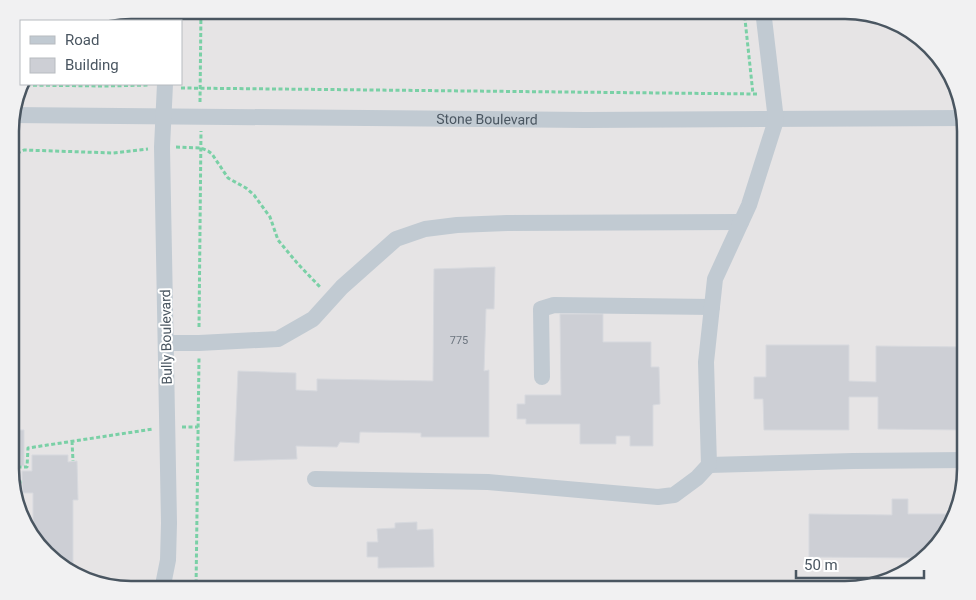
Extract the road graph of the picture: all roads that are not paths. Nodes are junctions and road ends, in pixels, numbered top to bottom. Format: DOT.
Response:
graph roads {
  1 [pos="764,19"];
  2 [pos="165,86"];
  3 [pos="20,115"];
  4 [pos="163,118"];
  5 [pos="956,118"];
  6 [pos="776,120"];
  7 [pos="742,222"];
  8 [pos="712,307"];
  9 [pos="166,343"];
  10 [pos="542,377"];
  11 [pos="957,460"];
  12 [pos="710,465"];
  13 [pos="315,479"];
  14 [pos="164,581"];
  1 -- 6 [label="street"];
  2 -- 4 [label="street, Bully Boulevard"];
  3 -- 4 [label="street, Stone Boulevard"];
  4 -- 6 [label="street, Stone Boulevard"];
  4 -- 9 [label="street, Bully Boulevard"];
  5 -- 6 [label="street, Stone Boulevard"];
  6 -- 7 [label="street"];
  7 -- 8 [label="street"];
  7 -- 9 [label="street"];
  8 -- 10 [label="street"];
  8 -- 12 [label="street"];
  9 -- 14 [label="street, Bully Boulevard"];
  11 -- 12 [label="street"];
  12 -- 13 [label="street"];
}
